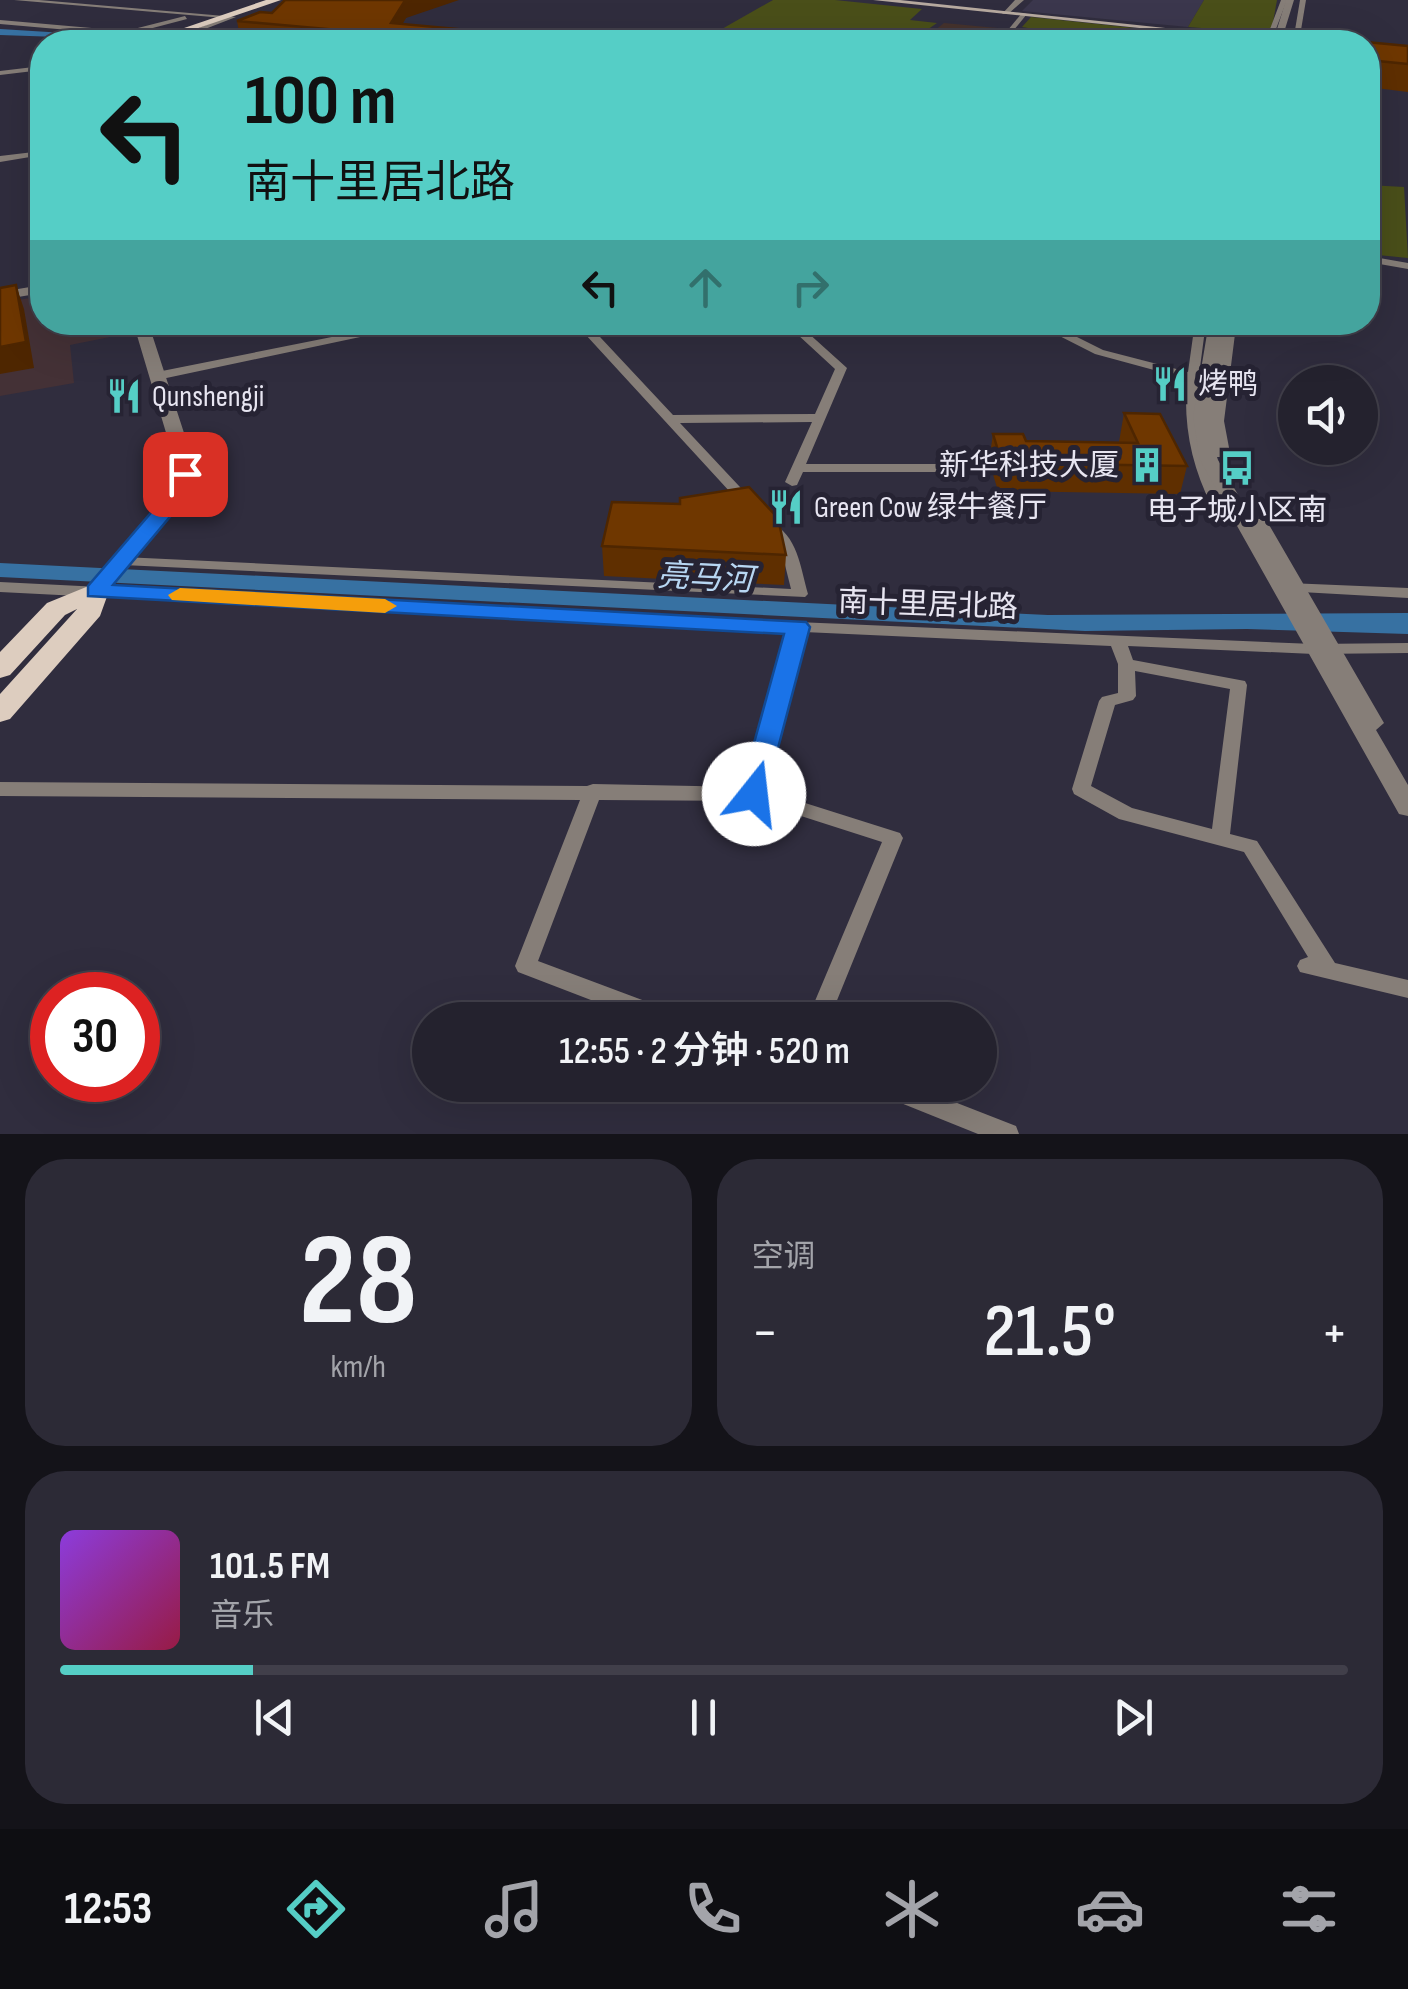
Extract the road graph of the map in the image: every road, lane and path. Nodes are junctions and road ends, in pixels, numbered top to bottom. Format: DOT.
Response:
graph roads {
  1 [pos="264,0"];
  2 [pos="276,0"];
  3 [pos="877,0"];
  4 [pos="1017,0"];
  5 [pos="1287,0"];
  6 [pos="1301,0"];
  7 [pos="18,1"];
  8 [pos="1005,12"];
  9 [pos="1024,14"];
  10 [pos="226,15"];
  11 [pos="184,18"];
  12 [pos="0,22"];
  13 [pos="92,30"];
  14 [pos="167,30"];
  15 [pos="177,30"];
  16 [pos="198,30"];
  17 [pos="1011,30"];
  18 [pos="1171,30"];
  19 [pos="1283,30"];
  20 [pos="1287,30"];
  21 [pos="30,69"];
  22 [pos="0,72"];
  23 [pos="30,155"];
  24 [pos="0,159"];
  25 [pos="1380,262"];
  26 [pos="1408,266"];
  27 [pos="30,291"];
  28 [pos="0,296"];
  29 [pos="144,335"];
  30 [pos="361,335"];
  31 [pos="591,335"];
  32 [pos="803,335"];
  33 [pos="1063,335"];
  34 [pos="1202,335"];
  35 [pos="1214,335"];
  36 [pos="1225,335"];
  37 [pos="157,376"];
  38 [pos="1206,379"];
  39 [pos="820,418"];
  40 [pos="668,419"];
  41 [pos="949,468"];
  42 [pos="122,561"];
  43 [pos="0,587"];
  44 [pos="1288,588"];
  45 [pos="96,591"];
  46 [pos="1408,593"];
  47 [pos="798,627"];
  48 [pos="1118,639"];
  49 [pos="1408,648"];
  50 [pos="1323,649"];
  51 [pos="1126,664"];
  52 [pos="0,669"];
  53 [pos="0,712"];
  54 [pos="1408,786"];
  55 [pos="0,789"];
  56 [pos="593,791"];
  57 [pos="754,794"];
  58 [pos="1408,807"];
  59 [pos="1220,839"];
  60 [pos="1408,990"];
  61 [pos="621,1002"];
  62 [pos="826,1002"];
  63 [pos="927,1102"];
  64 [pos="1007,1134"];
  1 -- 10 [label="main road"];
  2 -- 10 [label="main road"];
  3 -- 8 [label="main road"];
  4 -- 8 [label="street"];
  5 -- 19 [label="street"];
  6 -- 20 [label="street"];
  7 -- 10 [label="street"];
  8 -- 9 [label="main road"];
  9 -- 17 [label="street"];
  9 -- 18 [label="main road"];
  10 -- 15 [label="main road"];
  10 -- 16 [label="street"];
  11 -- 14 [label="street"];
  12 -- 13 [label="street"];
  21 -- 22 [label="street"];
  23 -- 24 [label="street"];
  25 -- 26 [label="street"];
  27 -- 28 [label="street"];
  29 -- 37 [label="street"];
  30 -- 37 [label="street"];
  31 -- 40 [label="street"];
  32 -- 39 [label="street"];
  33 -- 38 [label="street"];
  34 -- 38 [label="street"];
  35 -- 38 [label="street"];
  36 -- 38 [label="street"];
  37 -- 42 [label="street"];
  38 -- 44 [label="street"];
  38 -- 44 [label="street"];
  39 -- 40 [label="street"];
  39 -- 41 [label="street"];
  40 -- 42 [label="street"];
  42 -- 45 [label="street"];
  43 -- 45 [label="street, 南十里居北路"];
  44 -- 46 [label="street"];
  44 -- 50 [label="street"];
  45 -- 47 [label="street, 南十里居北路"];
  45 -- 52 [label="main road"];
  45 -- 53 [label="main road"];
  47 -- 48 [label="street, 南十里居北路"];
  47 -- 57 [label="street"];
  48 -- 50 [label="street, 南十里居北路"];
  48 -- 51 [label="street"];
  49 -- 50 [label="street, 南十里居北路"];
  50 -- 54 [label="street"];
  50 -- 58 [label="street"];
  51 -- 59 [label="street"];
  51 -- 59 [label="street"];
  55 -- 56 [label="street"];
  56 -- 57 [label="street"];
  56 -- 61 [label="street"];
  57 -- 62 [label="street"];
  59 -- 60 [label="street"];
  63 -- 64 [label="street"];
}
